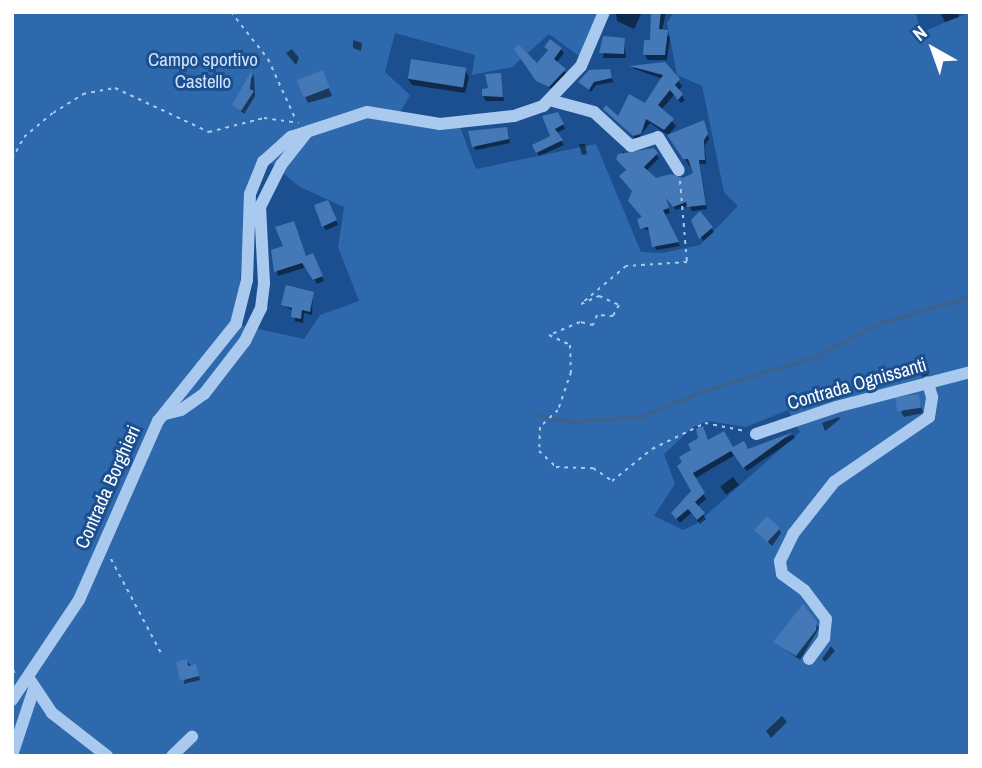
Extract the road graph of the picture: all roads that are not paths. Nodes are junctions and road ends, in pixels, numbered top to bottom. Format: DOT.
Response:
graph roads {
  1 [pos="604,12"];
  2 [pos="553,101"];
  3 [pos="307,131"];
  4 [pos="679,170"];
  5 [pos="970,372"];
  6 [pos="928,383"];
  7 [pos="164,414"];
  8 [pos="756,434"];
  9 [pos="809,659"];
  10 [pos="28,677"];
  11 [pos="34,689"];
  12 [pos="12,700"];
  13 [pos="192,737"];
  14 [pos="12,755"];
  15 [pos="107,756"];
  16 [pos="172,756"];
  1 -- 2 [label="street"];
  2 -- 3 [label="street, Contrada Borghieri"];
  2 -- 4 [label="street"];
  3 -- 7 [label="street, Contrada Borghieri"];
  3 -- 7 [label="street"];
  5 -- 6 [label="street, Contrada Ognissanti"];
  6 -- 8 [label="street, Contrada Ognissanti"];
  6 -- 9 [label="street"];
  7 -- 10 [label="street, Contrada Borghieri"];
  10 -- 11 [label="street"];
  10 -- 12 [label="street, Contrada Borghieri"];
  11 -- 14 [label="street"];
  11 -- 15 [label="street"];
  13 -- 16 [label="street"];
}
